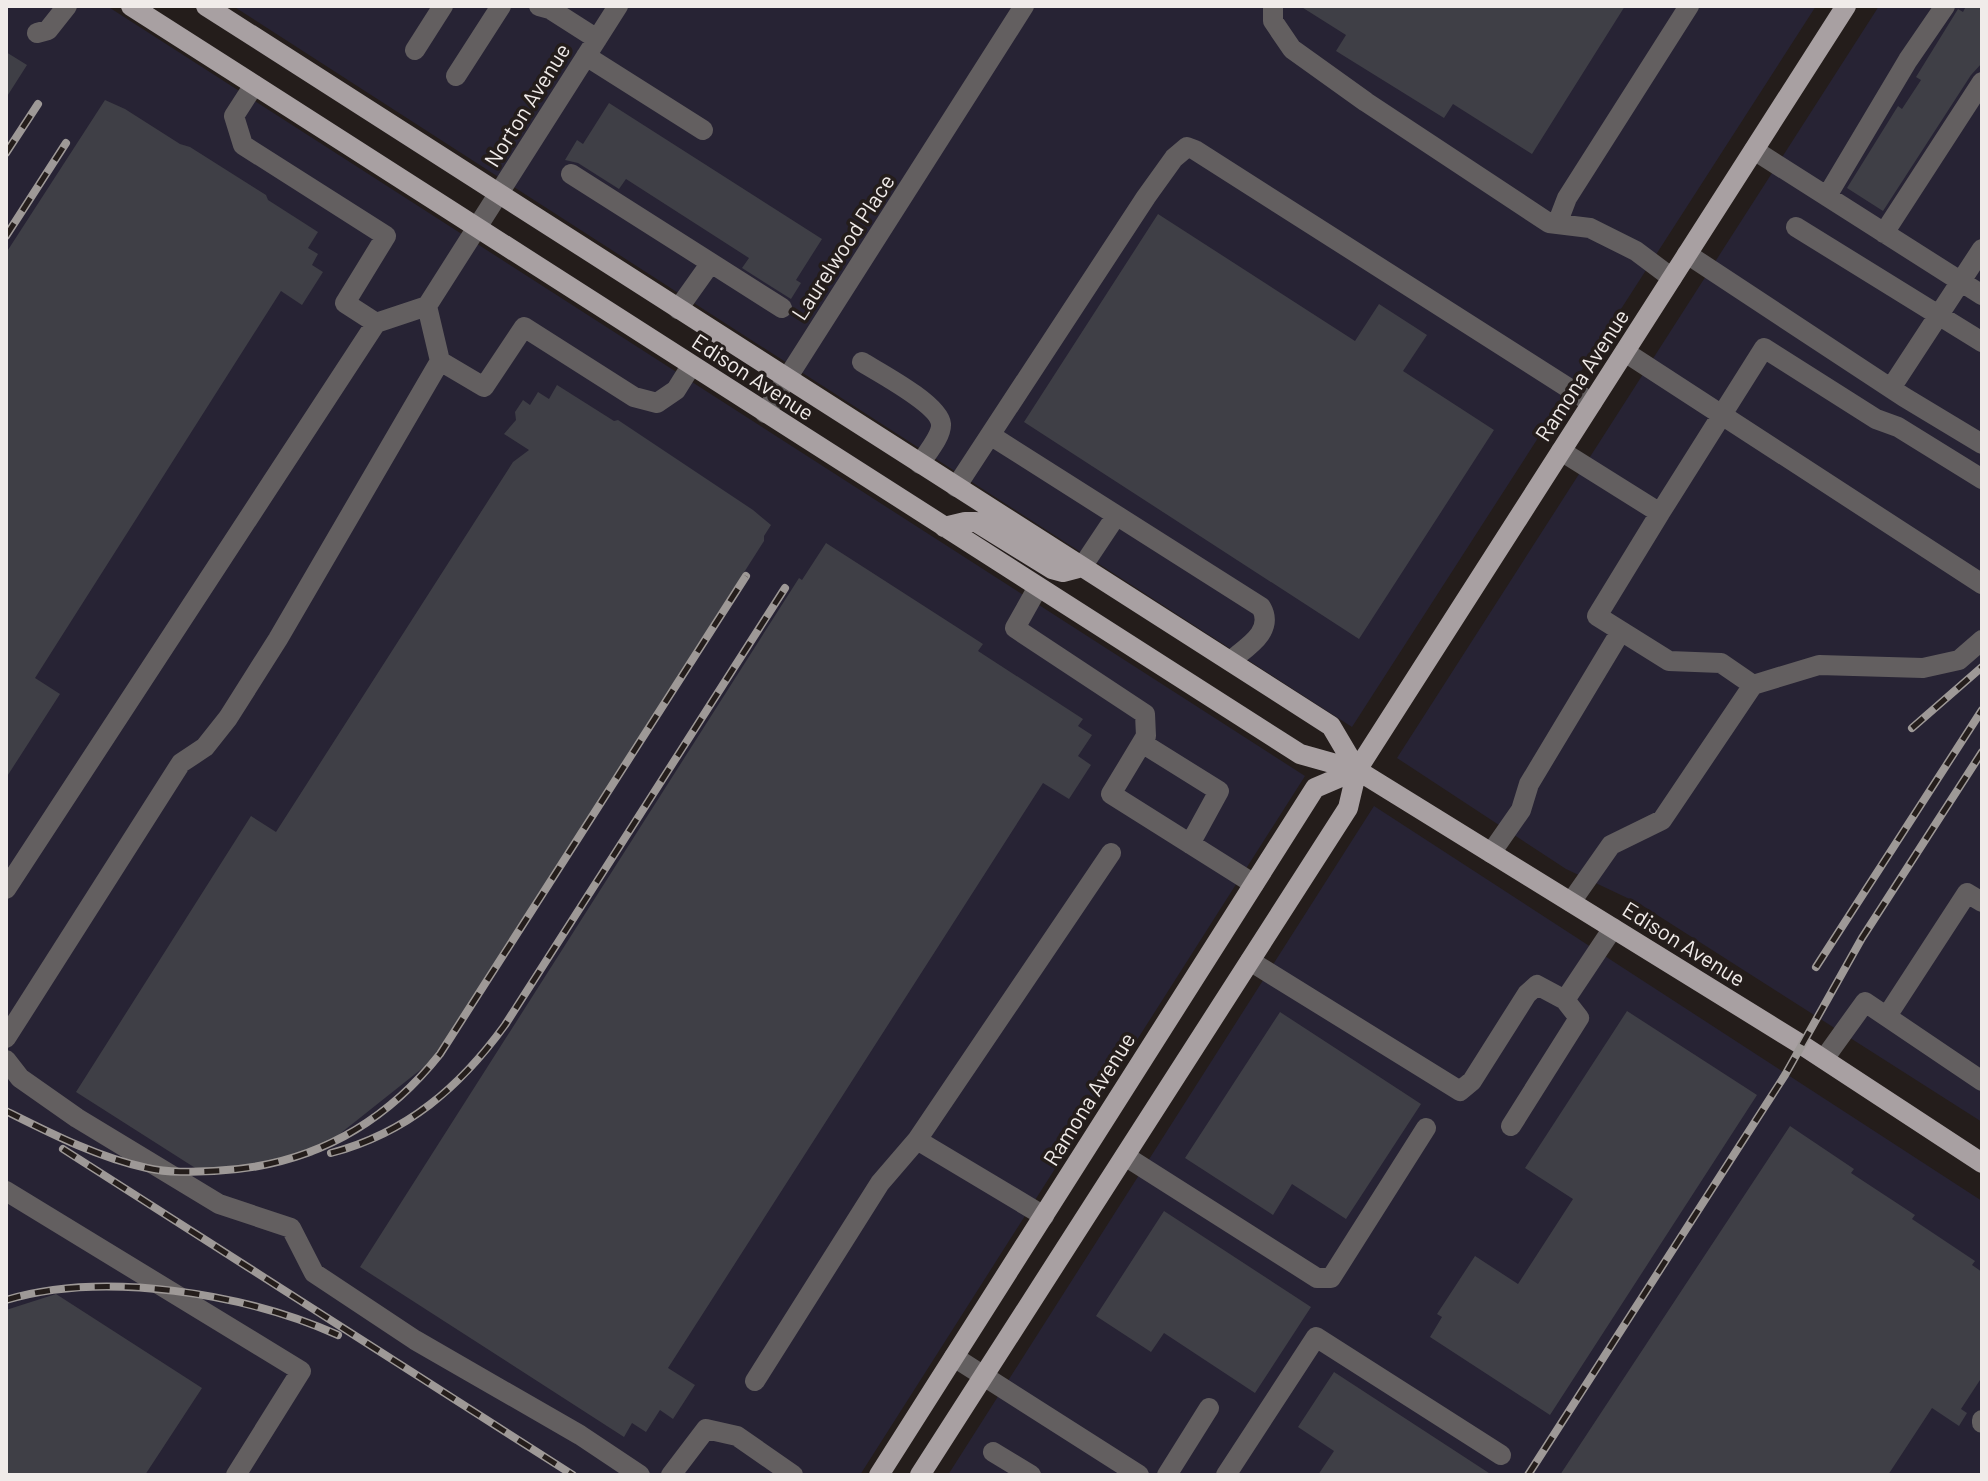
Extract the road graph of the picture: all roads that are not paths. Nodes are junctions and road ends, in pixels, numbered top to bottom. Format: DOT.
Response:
graph roads {
  1 [pos="67,6"];
  2 [pos="131,6"];
  3 [pos="206,6"];
  4 [pos="443,6"];
  5 [pos="501,6"];
  6 [pos="539,6"];
  7 [pos="618,6"];
  8 [pos="1024,6"];
  9 [pos="1273,6"];
  10 [pos="1689,6"];
  11 [pos="1846,6"];
  12 [pos="1940,8"];
  13 [pos="37,33"];
  14 [pos="592,48"];
  15 [pos="415,50"];
  16 [pos="456,76"];
  17 [pos="1982,82"];
  18 [pos="254,85"];
  19 [pos="703,130"];
  20 [pos="1754,150"];
  21 [pos="571,174"];
  22 [pos="498,195"];
  23 [pos="1827,196"];
  24 [pos="1557,224"];
  25 [pos="1796,227"];
  26 [pos="476,229"];
  27 [pos="1884,233"];
  28 [pos="1982,249"];
  29 [pos="1687,254"];
  30 [pos="710,264"];
  31 [pos="1672,278"];
  32 [pos="1960,281"];
  33 [pos="1982,295"];
  34 [pos="427,306"];
  35 [pos="782,308"];
  36 [pos="678,309"];
  37 [pos="1939,315"];
  38 [pos="376,323"];
  39 [pos="1982,342"];
  40 [pos="1625,352"];
  41 [pos="440,361"];
  42 [pos="862,362"];
  43 [pos="691,366"];
  44 [pos="787,379"];
  45 [pos="1891,388"];
  46 [pos="1592,403"];
  47 [pos="765,413"];
  48 [pos="1721,414"];
  49 [pos="990,435"];
  50 [pos="1982,444"];
  51 [pos="1561,451"];
  52 [pos="920,464"];
  53 [pos="1982,479"];
  54 [pos="956,487"];
  55 [pos="1660,513"];
  56 [pos="1116,516"];
  57 [pos="944,527"];
  58 [pos="1082,567"];
  59 [pos="1982,584"];
  60 [pos="1038,587"];
  61 [pos="1621,631"];
  62 [pos="1982,640"];
  63 [pos="1230,661"];
  64 [pos="1753,685"];
  65 [pos="1142,743"];
  66 [pos="1357,770"];
  67 [pos="1190,844"];
  68 [pos="1111,853"];
  69 [pos="1491,853"];
  70 [pos="1254,884"];
  71 [pos="6,889"];
  72 [pos="1571,902"];
  73 [pos="1982,902"];
  74 [pos="1613,928"];
  75 [pos="1250,961"];
  76 [pos="1565,1000"];
  77 [pos="1887,1016"];
  78 [pos="6,1038"];
  79 [pos="1824,1059"];
  80 [pos="6,1060"];
  81 [pos="1982,1081"];
  82 [pos="1511,1126"];
  83 [pos="1426,1128"];
  84 [pos="917,1140"];
  85 [pos="1125,1156"];
  86 [pos="1982,1163"];
  87 [pos="6,1191"];
  88 [pos="1044,1216"];
  89 [pos="954,1357"];
  90 [pos="983,1377"];
  91 [pos="755,1381"];
  92 [pos="1209,1408"];
  93 [pos="993,1452"];
  94 [pos="1501,1455"];
  95 [pos="676,1474"];
  96 [pos="236,1475"];
  97 [pos="640,1475"];
  98 [pos="794,1475"];
  99 [pos="879,1475"];
  100 [pos="920,1475"];
  101 [pos="1031,1475"];
  102 [pos="1139,1475"];
  103 [pos="1167,1475"];
  104 [pos="1226,1475"];
  1 -- 13 [label="street"];
  2 -- 18 [label="main road, Edison Avenue"];
  3 -- 22 [label="main road, Edison Avenue"];
  4 -- 15 [label="street"];
  5 -- 16 [label="street"];
  6 -- 14 [label="street"];
  7 -- 14 [label="street, Norton Avenue"];
  8 -- 44 [label="street, Laurelwood Place"];
  9 -- 24 [label="street"];
  10 -- 24 [label="street"];
  11 -- 20 [label="main road, Ramona Avenue"];
  12 -- 23 [label="street"];
  14 -- 19 [label="street"];
  14 -- 22 [label="street, Norton Avenue"];
  17 -- 27 [label="street"];
  18 -- 26 [label="main road, Edison Avenue"];
  18 -- 38 [label="street"];
  20 -- 23 [label="street"];
  20 -- 29 [label="main road, Ramona Avenue"];
  21 -- 30 [label="street"];
  22 -- 26 [label="street, Norton Avenue"];
  22 -- 36 [label="main road, Edison Avenue"];
  23 -- 27 [label="street"];
  24 -- 31 [label="street"];
  25 -- 37 [label="street"];
  26 -- 34 [label="street, Norton Avenue"];
  26 -- 43 [label="main road, Edison Avenue"];
  27 -- 32 [label="street"];
  28 -- 32 [label="street"];
  29 -- 31 [label="main road, Ramona Avenue"];
  29 -- 45 [label="street"];
  30 -- 35 [label="street"];
  30 -- 36 [label="street"];
  31 -- 40 [label="main road, Ramona Avenue"];
  32 -- 33 [label="street"];
  32 -- 37 [label="street"];
  34 -- 38 [label="street"];
  34 -- 41 [label="street"];
  36 -- 44 [label="main road, Edison Avenue"];
  37 -- 39 [label="street"];
  37 -- 45 [label="street"];
  38 -- 71 [label="street"];
  40 -- 46 [label="main road, Ramona Avenue"];
  40 -- 48 [label="street"];
  41 -- 43 [label="street"];
  41 -- 78 [label="street"];
  42 -- 52 [label="street"];
  43 -- 47 [label="main road, Edison Avenue"];
  44 -- 47 [label="street, Laurelwood Place"];
  44 -- 52 [label="main road, Edison Avenue"];
  45 -- 50 [label="street"];
  46 -- 49 [label="street"];
  46 -- 51 [label="main road, Ramona Avenue"];
  47 -- 57 [label="main road, Edison Avenue"];
  48 -- 53 [label="street"];
  48 -- 55 [label="street"];
  48 -- 59 [label="street"];
  49 -- 54 [label="street"];
  49 -- 56 [label="street"];
  51 -- 55 [label="street"];
  51 -- 66 [label="main road, Ramona Avenue"];
  52 -- 54 [label="main road, Edison Avenue"];
  54 -- 58 [label="main road, Edison Avenue"];
  55 -- 61 [label="street"];
  56 -- 58 [label="street"];
  56 -- 63 [label="street"];
  57 -- 58 [label="main road"];
  57 -- 60 [label="main road, Edison Avenue"];
  58 -- 63 [label="main road, Edison Avenue"];
  60 -- 65 [label="street"];
  60 -- 66 [label="main road, Edison Avenue"];
  61 -- 64 [label="street"];
  61 -- 69 [label="street"];
  62 -- 64 [label="street"];
  63 -- 66 [label="main road, Edison Avenue"];
  64 -- 72 [label="street"];
  65 -- 67 [label="street"];
  65 -- 67 [label="street"];
  66 -- 69 [label="main road, Edison Avenue"];
  66 -- 70 [label="main road, Ramona Avenue"];
  66 -- 75 [label="main road, Ramona Avenue"];
  67 -- 70 [label="street"];
  68 -- 84 [label="street"];
  69 -- 72 [label="main road, Edison Avenue"];
  70 -- 88 [label="main road, Ramona Avenue"];
  72 -- 74 [label="main road, Edison Avenue"];
  73 -- 77 [label="street"];
  74 -- 76 [label="street"];
  74 -- 79 [label="main road, Edison Avenue"];
  75 -- 76 [label="street"];
  75 -- 85 [label="main road, Ramona Avenue"];
  76 -- 82 [label="street"];
  77 -- 79 [label="street"];
  77 -- 81 [label="street"];
  79 -- 86 [label="main road, Edison Avenue"];
  80 -- 97 [label="street"];
  83 -- 85 [label="street"];
  84 -- 88 [label="street"];
  84 -- 91 [label="street"];
  85 -- 90 [label="main road, Ramona Avenue"];
  87 -- 96 [label="street"];
  88 -- 89 [label="main road, Ramona Avenue"];
  89 -- 90 [label="street"];
  89 -- 99 [label="main road, Ramona Avenue"];
  90 -- 100 [label="main road, Ramona Avenue"];
  90 -- 102 [label="street"];
  92 -- 103 [label="street"];
  93 -- 101 [label="street"];
  94 -- 104 [label="street"];
  95 -- 98 [label="street"];
}
